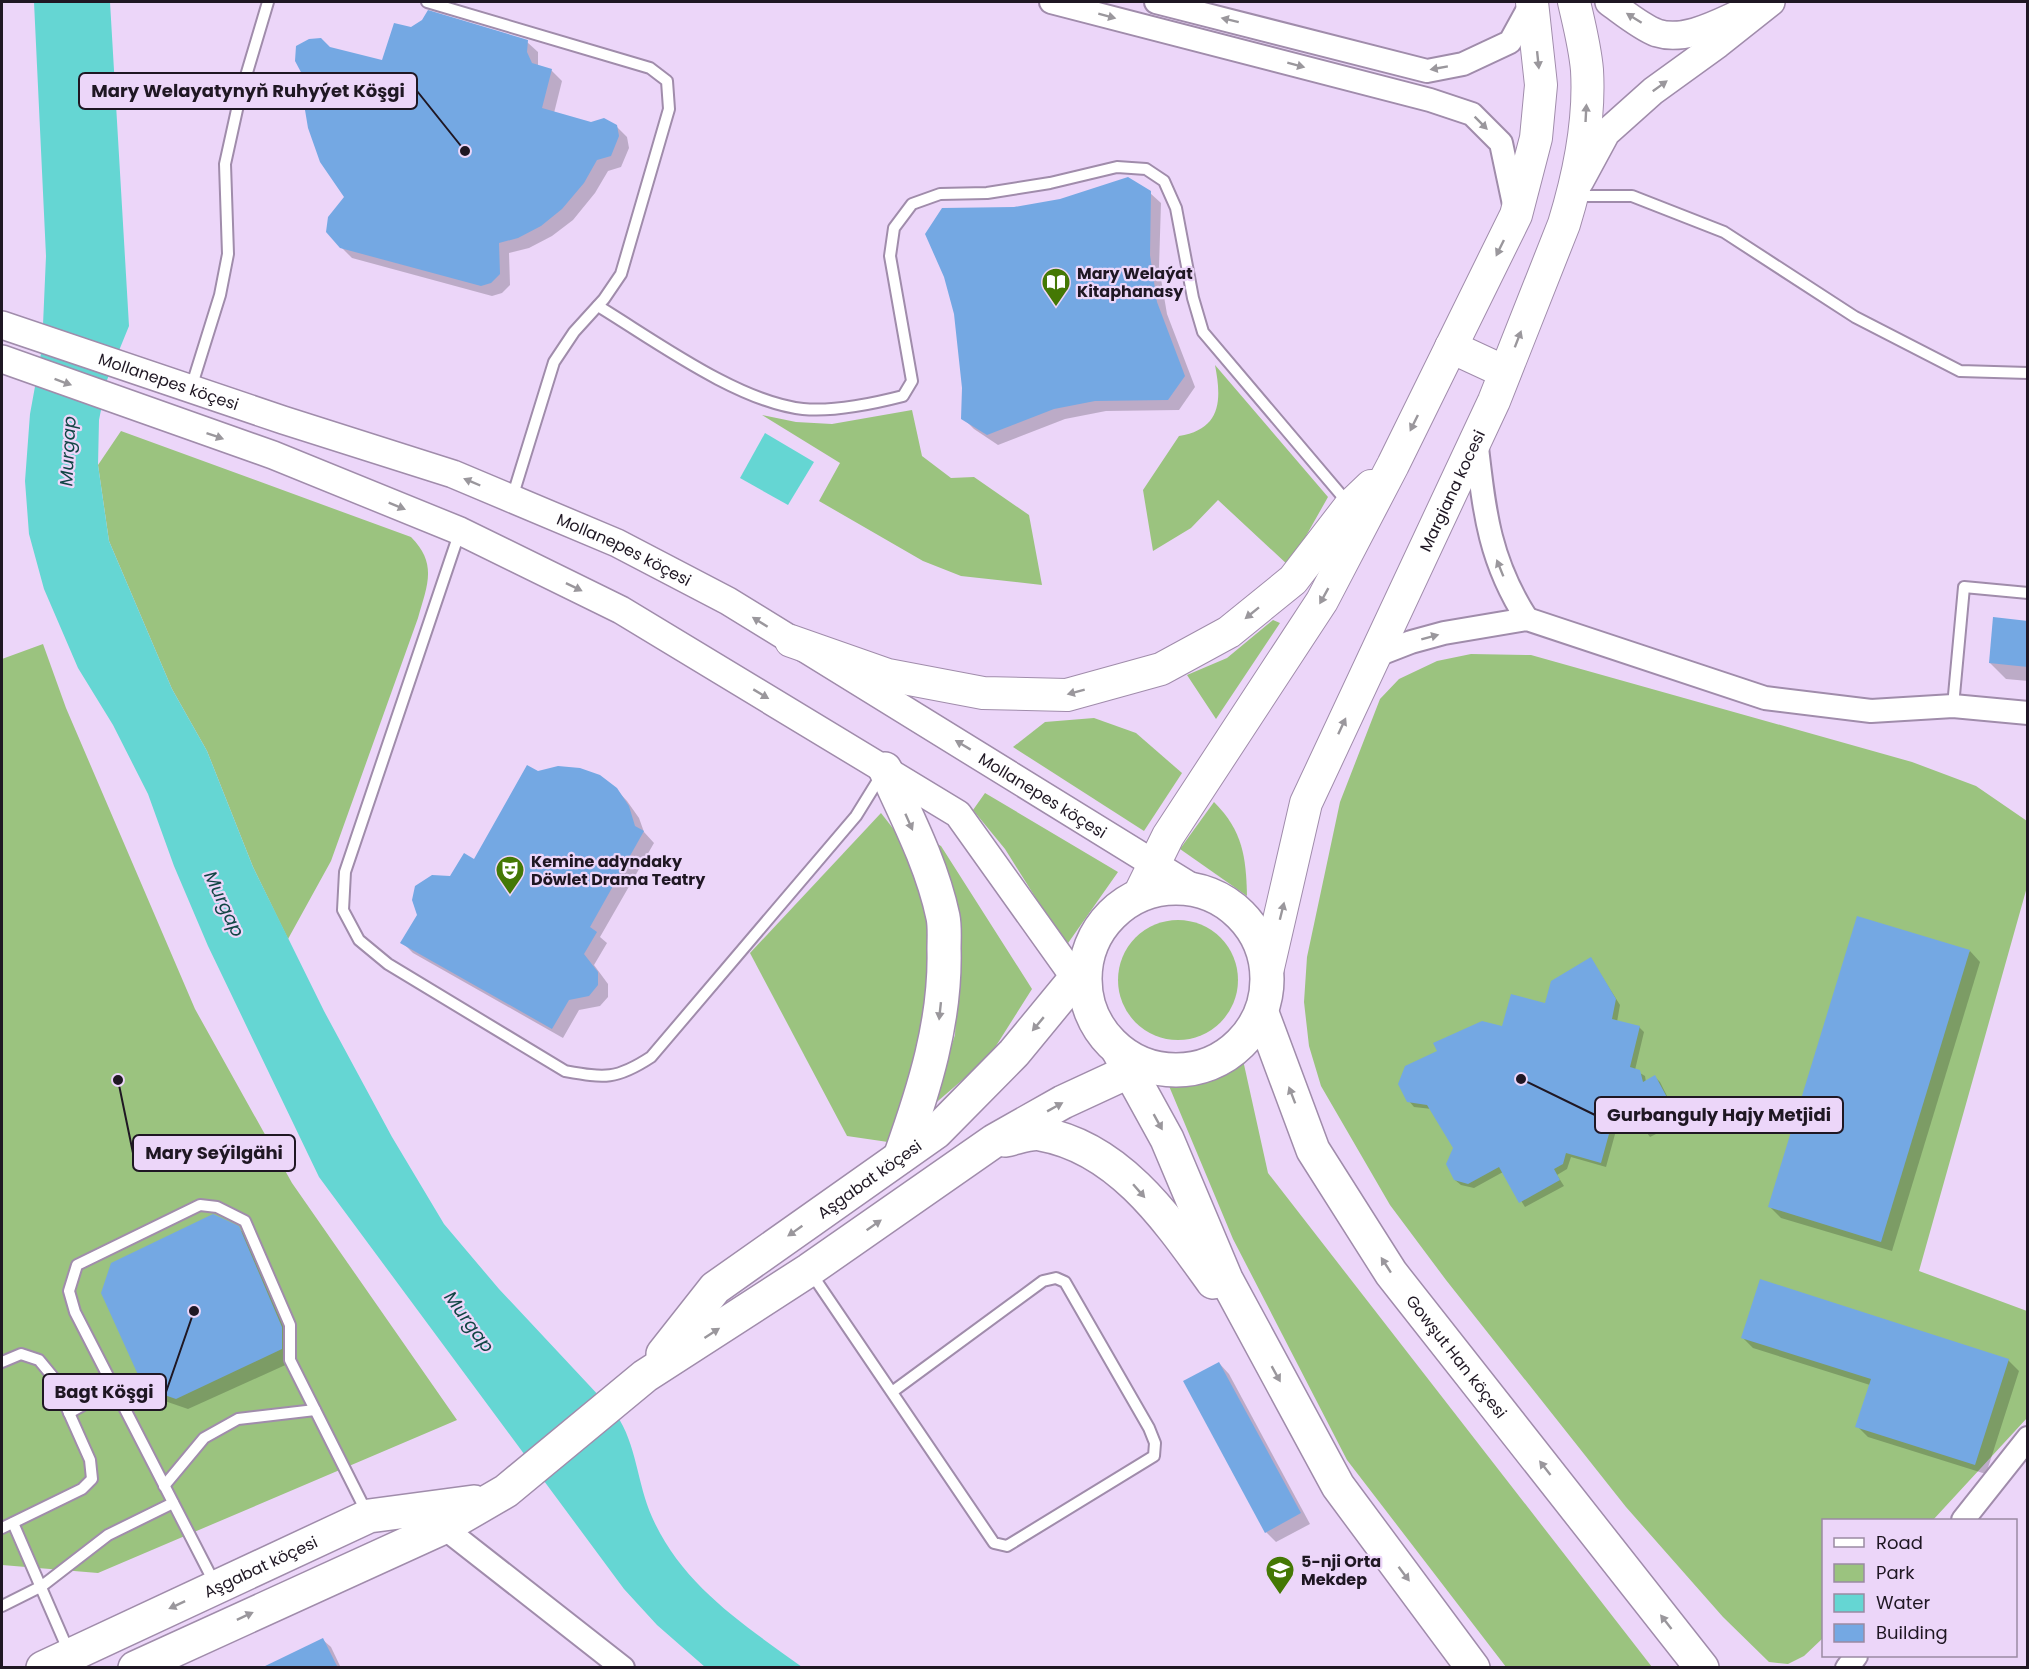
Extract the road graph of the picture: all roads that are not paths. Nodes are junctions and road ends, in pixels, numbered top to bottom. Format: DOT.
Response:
graph roads {
  1 [pos="268,2"];
  2 [pos="427,2"];
  3 [pos="1156,2"];
  4 [pos="1532,2"];
  5 [pos="1574,2"];
  6 [pos="1609,2"];
  7 [pos="1766,2"];
  8 [pos="1771,2"];
  9 [pos="1062,3"];
  10 [pos="1572,195"];
  11 [pos="1516,215"];
  12 [pos="598,306"];
  13 [pos="10,328"];
  14 [pos="1451,347"];
  15 [pos="5,361"];
  16 [pos="1505,372"];
  17 [pos="2028,373"];
  18 [pos="191,388"];
  19 [pos="283,420"];
  20 [pos="1476,438"];
  21 [pos="273,455"];
  22 [pos="512,498"];
  23 [pos="1357,513"];
  24 [pos="460,531"];
  25 [pos="2028,593"];
  26 [pos="1527,619"];
  27 [pos="791,641"];
  28 [pos="1375,656"];
  29 [pos="1953,706"];
  30 [pos="2028,713"];
  31 [pos="885,769"];
  32 [pos="1155,864"];
  33 [pos="1193,888"];
  34 [pos="1139,895"];
  35 [pos="1268,968"];
  36 [pos="1082,980"];
  37 [pos="1262,1013"];
  38 [pos="1130,1062"];
  39 [pos="994,1141"];
  40 [pos="900,1157"];
  41 [pos="809,1270"];
  42 [pos="1254,1335"];
  43 [pos="2,1362"];
  44 [pos="645,1376"];
  45 [pos="114,1388"];
  46 [pos="892,1392"];
  47 [pos="315,1410"];
  48 [pos="69,1413"];
  49 [pos="2028,1438"];
  50 [pos="164,1485"];
  51 [pos="173,1503"];
  52 [pos="369,1516"];
  53 [pos="432,1518"];
  54 [pos="1965,1519"];
  55 [pos="13,1523"];
  56 [pos="2,1528"];
  57 [pos="42,1586"];
  58 [pos="217,1587"];
  59 [pos="2,1606"];
  60 [pos="57,1661"];
  61 [pos="135,1668"];
  62 [pos="623,1668"];
  63 [pos="1473,1668"];
  64 [pos="1702,1668"];
  1 -- 18 [label="lane"];
  2 -- 12 [label="lane"];
  4 -- 3 [label="street, one-way"];
  4 -- 11 [label="main road, one-way"];
  10 -- 5 [label="main road, Margiana kocesi, one-way"];
  7 -- 6 [label="street, one-way"];
  10 -- 8 [label="street, one-way"];
  9 -- 11 [label="street, one-way"];
  16 -- 10 [label="main road, Margiana kocesi, one-way"];
  10 -- 17 [label="lane"];
  11 -- 14 [label="main road, one-way"];
  12 -- 22 [label="lane"];
  12 -- 23 [label="lane"];
  13 -- 18 [label="street, Mollanepes köçesi"];
  14 -- 16 [label="main road"];
  14 -- 23 [label="main road, one-way"];
  15 -- 21 [label="street, one-way"];
  16 -- 20 [label="main road, Margiana kocesi"];
  18 -- 19 [label="street, Mollanepes köçesi"];
  19 -- 21 [label="street"];
  22 -- 19 [label="street, Mollanepes köçesi, one-way"];
  26 -- 20 [label="street, one-way"];
  20 -- 28 [label="main road, Margiana kocesi"];
  21 -- 24 [label="street, one-way"];
  27 -- 22 [label="street, Mollanepes köçesi, one-way"];
  23 -- 27 [label="main road, one-way"];
  23 -- 32 [label="main road, one-way"];
  24 -- 31 [label="street, one-way"];
  24 -- 31 [label="lane"];
  25 -- 29 [label="lane"];
  28 -- 26 [label="street, one-way"];
  26 -- 29 [label="street"];
  32 -- 27 [label="street, Mollanepes köçesi, one-way"];
  35 -- 28 [label="main road, Margiana kocesi, one-way"];
  29 -- 30 [label="street"];
  31 -- 36 [label="street"];
  31 -- 40 [label="main road, one-way"];
  32 -- 33 [label="street, Mollanepes köçesi"];
  32 -- 34 [label="main road"];
  33 -- 34 [label="main road"];
  33 -- 35 [label="main road"];
  34 -- 36 [label="main road"];
  35 -- 37 [label="main road"];
  36 -- 38 [label="main road"];
  36 -- 40 [label="main road, Aşgabat köçesi, one-way"];
  37 -- 38 [label="main road"];
  64 -- 37 [label="main road, Gowşut Han köçesi, one-way"];
  39 -- 38 [label="main road, Aşgabat köçesi, one-way"];
  38 -- 42 [label="main road, one-way"];
  41 -- 39 [label="main road, Aşgabat köçesi, one-way"];
  39 -- 42 [label="main road, one-way"];
  40 -- 44 [label="main road, Aşgabat köçesi, one-way"];
  44 -- 41 [label="main road, Aşgabat köçesi, one-way"];
  41 -- 46 [label="lane"];
  42 -- 63 [label="main road, one-way"];
  43 -- 48 [label="lane"];
  44 -- 53 [label="main road, Aşgabat köçesi"];
  45 -- 47 [label="lane"];
  45 -- 48 [label="lane"];
  45 -- 50 [label="lane"];
  46 -- 46 [label="lane"];
  47 -- 50 [label="lane"];
  47 -- 52 [label="lane"];
  48 -- 55 [label="lane"];
  49 -- 54 [label="street"];
  50 -- 51 [label="lane"];
  51 -- 57 [label="lane"];
  51 -- 58 [label="lane"];
  52 -- 53 [label="main road, Aşgabat köçesi"];
  52 -- 58 [label="main road, Aşgabat köçesi"];
  61 -- 53 [label="main road, Aşgabat köçesi, one-way"];
  53 -- 62 [label="street"];
  55 -- 56 [label="lane"];
  55 -- 57 [label="lane"];
  57 -- 59 [label="lane"];
  57 -- 60 [label="lane"];
  58 -- 60 [label="main road, Aşgabat köçesi, one-way"];
}
